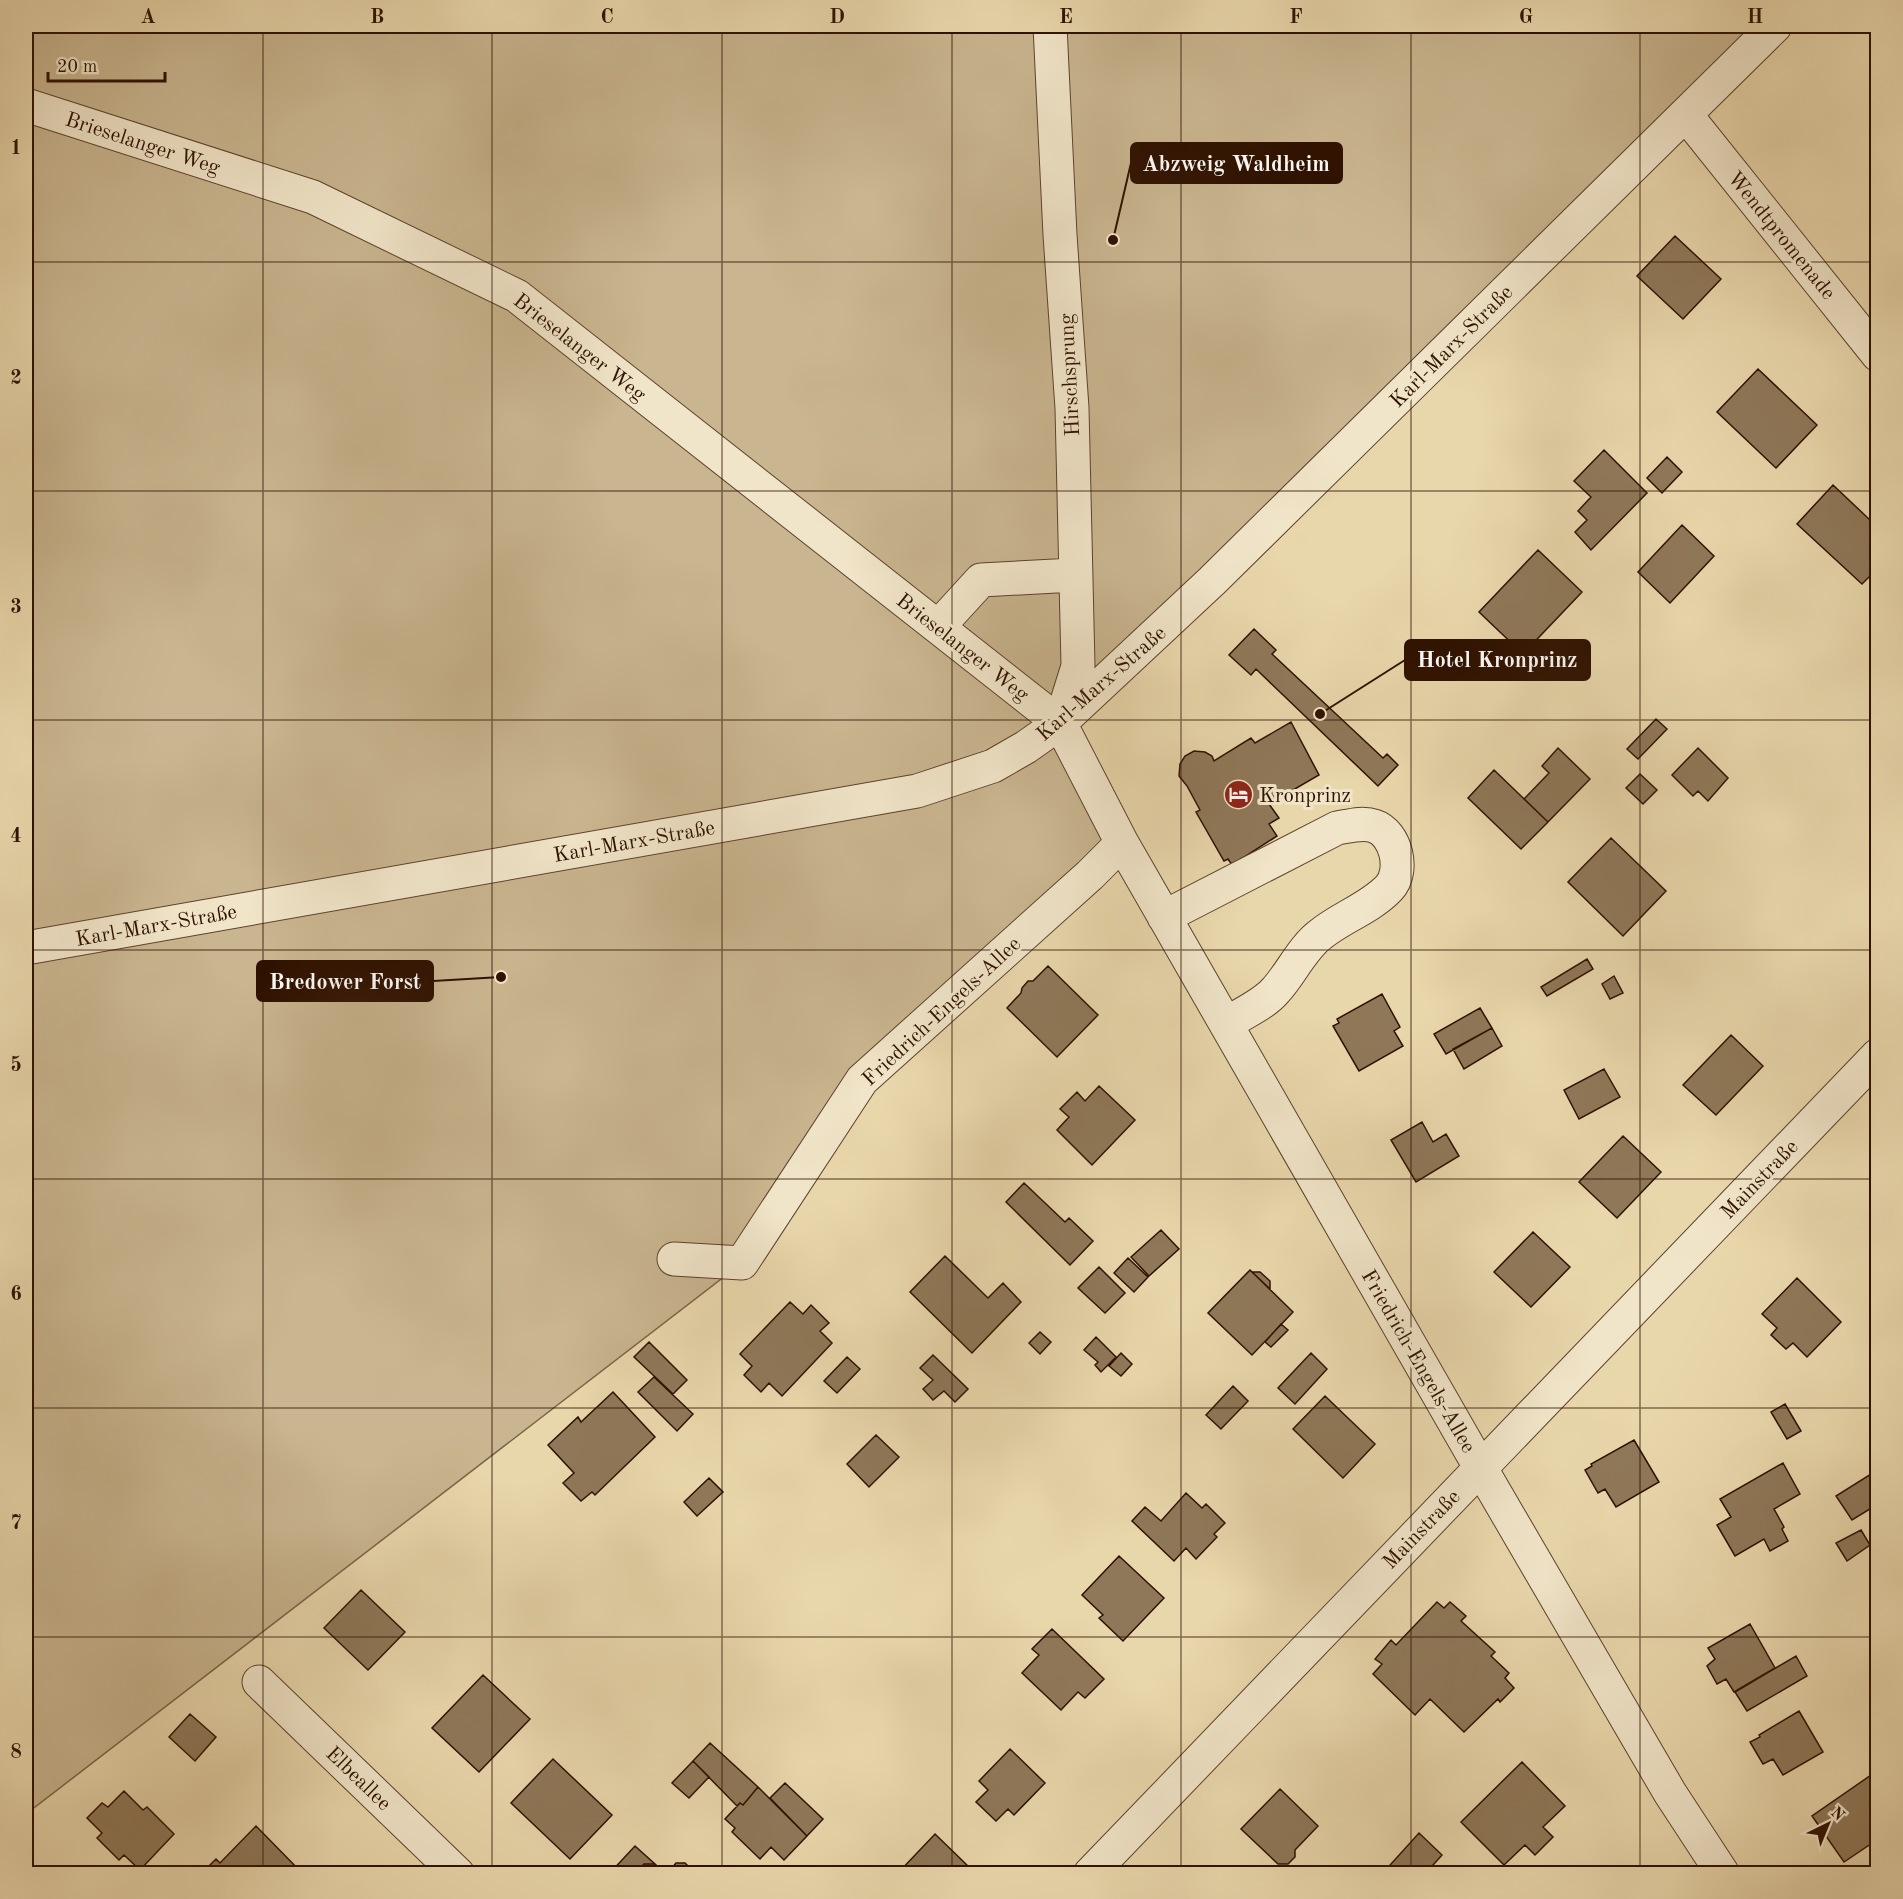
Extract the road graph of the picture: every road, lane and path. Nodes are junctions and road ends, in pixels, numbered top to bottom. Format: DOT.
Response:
graph roads {
  1 [pos="1050,26"];
  2 [pos="1775,26"];
  3 [pos="26,105"];
  4 [pos="1686,115"];
  5 [pos="1878,355"];
  6 [pos="1074,575"];
  7 [pos="938,627"];
  8 [pos="1060,723"];
  9 [pos="1122,843"];
  10 [pos="1164,917"];
  11 [pos="26,948"];
  12 [pos="1226,1024"];
  13 [pos="1878,1055"];
  14 [pos="674,1258"];
  15 [pos="1480,1467"];
  16 [pos="259,1682"];
  17 [pos="458,1874"];
  18 [pos="1090,1874"];
  19 [pos="1723,1874"];
  1 -- 6 [label="street, Hirschsprung"];
  2 -- 4 [label="street, Karl-Marx-Straße"];
  3 -- 7 [label="street, Brieselanger Weg"];
  4 -- 5 [label="street, Wendtpromenade"];
  4 -- 8 [label="street, Karl-Marx-Straße"];
  6 -- 7 [label="street"];
  6 -- 8 [label="street, Hirschsprung"];
  7 -- 8 [label="street, Brieselanger Weg"];
  8 -- 9 [label="street, Friedrich-Engels-Allee"];
  8 -- 11 [label="street, Karl-Marx-Straße"];
  9 -- 10 [label="street, Friedrich-Engels-Allee"];
  9 -- 14 [label="street, Friedrich-Engels-Allee"];
  10 -- 12 [label="street, Friedrich-Engels-Allee"];
  10 -- 12 [label="street"];
  12 -- 15 [label="street, Friedrich-Engels-Allee"];
  13 -- 15 [label="street, Mainstraße"];
  15 -- 18 [label="street, Mainstraße"];
  15 -- 19 [label="street, Friedrich-Engels-Allee"];
  16 -- 17 [label="street, Elbeallee"];
}
